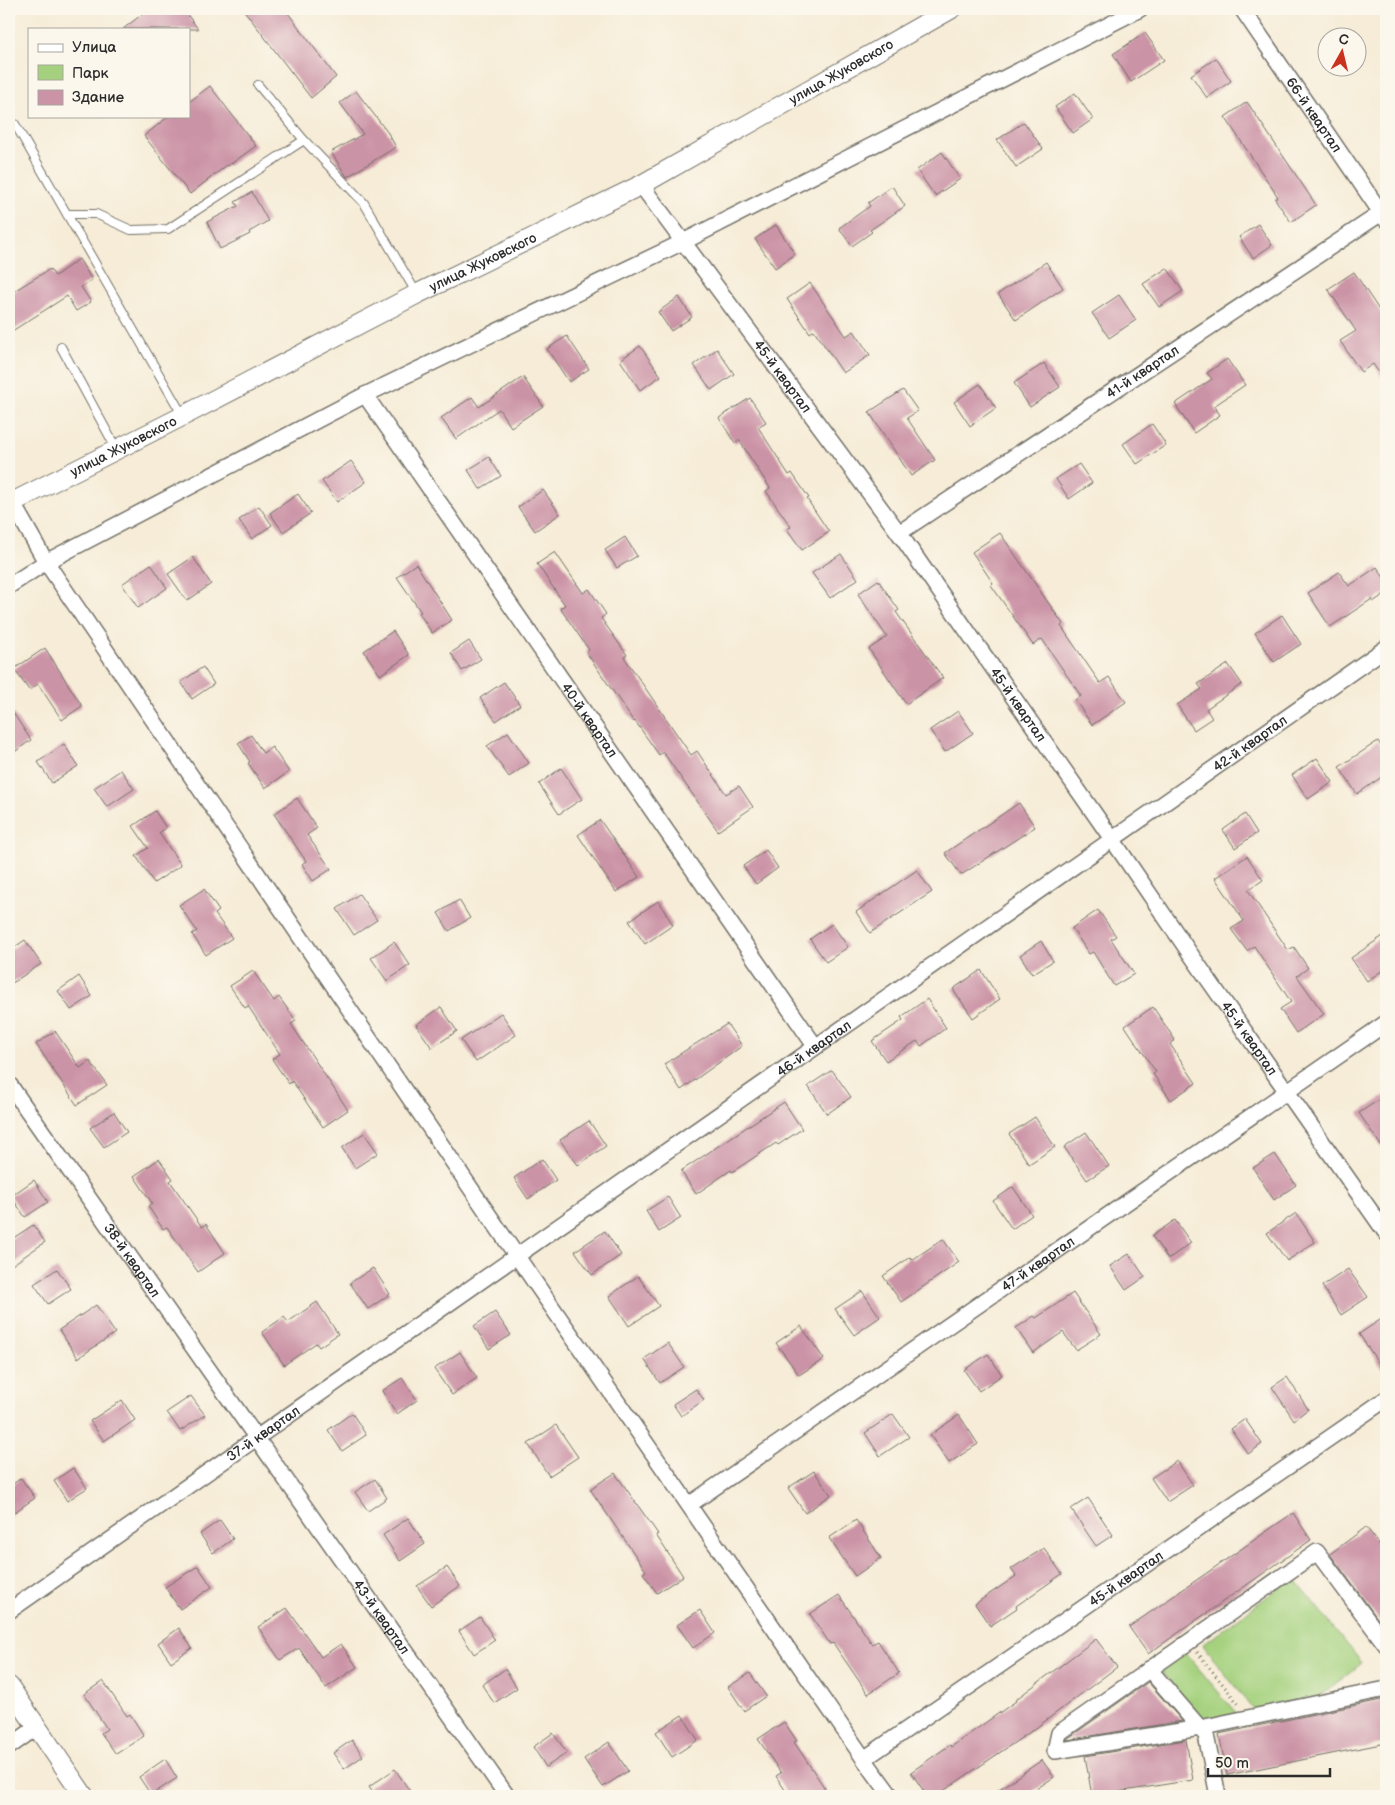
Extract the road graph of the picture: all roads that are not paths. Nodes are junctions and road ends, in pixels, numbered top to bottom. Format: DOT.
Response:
graph roads {
  1 [pos="951,9"];
  2 [pos="1140,9"];
  3 [pos="1242,9"];
  4 [pos="258,85"];
  5 [pos="15,124"];
  6 [pos="304,140"];
  7 [pos="641,185"];
  8 [pos="67,214"];
  9 [pos="1385,214"];
  10 [pos="683,242"];
  11 [pos="417,294"];
  12 [pos="61,347"];
  13 [pos="365,395"];
  14 [pos="183,416"];
  15 [pos="117,450"];
  16 [pos="10,503"];
  17 [pos="899,533"];
  18 [pos="46,562"];
  19 [pos="9,586"];
  20 [pos="1386,648"];
  21 [pos="1112,839"];
  22 [pos="1386,1023"];
  23 [pos="815,1046"];
  24 [pos="9,1084"];
  25 [pos="1288,1091"];
  26 [pos="1386,1233"];
  27 [pos="516,1255"];
  28 [pos="1386,1399"];
  29 [pos="256,1438"];
  30 [pos="689,1505"];
  31 [pos="9,1611"];
  32 [pos="1386,1646"];
  33 [pos="1150,1669"];
  34 [pos="9,1686"];
  35 [pos="1386,1689"];
  36 [pos="37,1727"];
  37 [pos="1200,1728"];
  38 [pos="9,1746"];
  39 [pos="864,1759"];
  40 [pos="84,1796"];
  41 [pos="507,1796"];
  42 [pos="891,1796"];
  43 [pos="1218,1796"];
  1 -- 7 [label="street, улица Жуковского"];
  2 -- 10 [label="street"];
  3 -- 9 [label="street, 66-й квартал"];
  4 -- 6 [label="lane"];
  5 -- 8 [label="lane"];
  6 -- 8 [label="lane"];
  6 -- 11 [label="lane"];
  7 -- 10 [label="street, 45-й квартал"];
  7 -- 11 [label="street, улица Жуковского"];
  8 -- 14 [label="lane"];
  9 -- 17 [label="street, 41-й квартал"];
  10 -- 13 [label="street"];
  10 -- 17 [label="street, 45-й квартал"];
  11 -- 14 [label="street, улица Жуковского"];
  12 -- 15 [label="lane"];
  13 -- 18 [label="street"];
  13 -- 23 [label="street, 40-й квартал"];
  14 -- 15 [label="street, улица Жуковского"];
  15 -- 16 [label="street, улица Жуковского"];
  16 -- 18 [label="street"];
  17 -- 21 [label="street, 45-й квартал"];
  18 -- 19 [label="street"];
  18 -- 27 [label="street"];
  20 -- 21 [label="street, 42-й квартал"];
  21 -- 23 [label="street, 46-й квартал"];
  21 -- 25 [label="street, 45-й квартал"];
  22 -- 25 [label="street, 47-й квартал"];
  23 -- 27 [label="street, 46-й квартал"];
  24 -- 29 [label="street, 38-й квартал"];
  25 -- 26 [label="street, 45-й квартал"];
  25 -- 30 [label="street, 47-й квартал"];
  27 -- 29 [label="street, 37-й квартал"];
  27 -- 30 [label="street"];
  28 -- 39 [label="street, 45-й квартал"];
  29 -- 31 [label="street, 37-й квартал"];
  29 -- 41 [label="street, 43-й квартал"];
  30 -- 39 [label="street"];
  32 -- 33 [label="street"];
  33 -- 37 [label="street"];
  33 -- 37 [label="street"];
  34 -- 36 [label="street"];
  35 -- 37 [label="street"];
  36 -- 38 [label="street"];
  36 -- 40 [label="street"];
  37 -- 43 [label="street"];
  39 -- 42 [label="street"];
}
